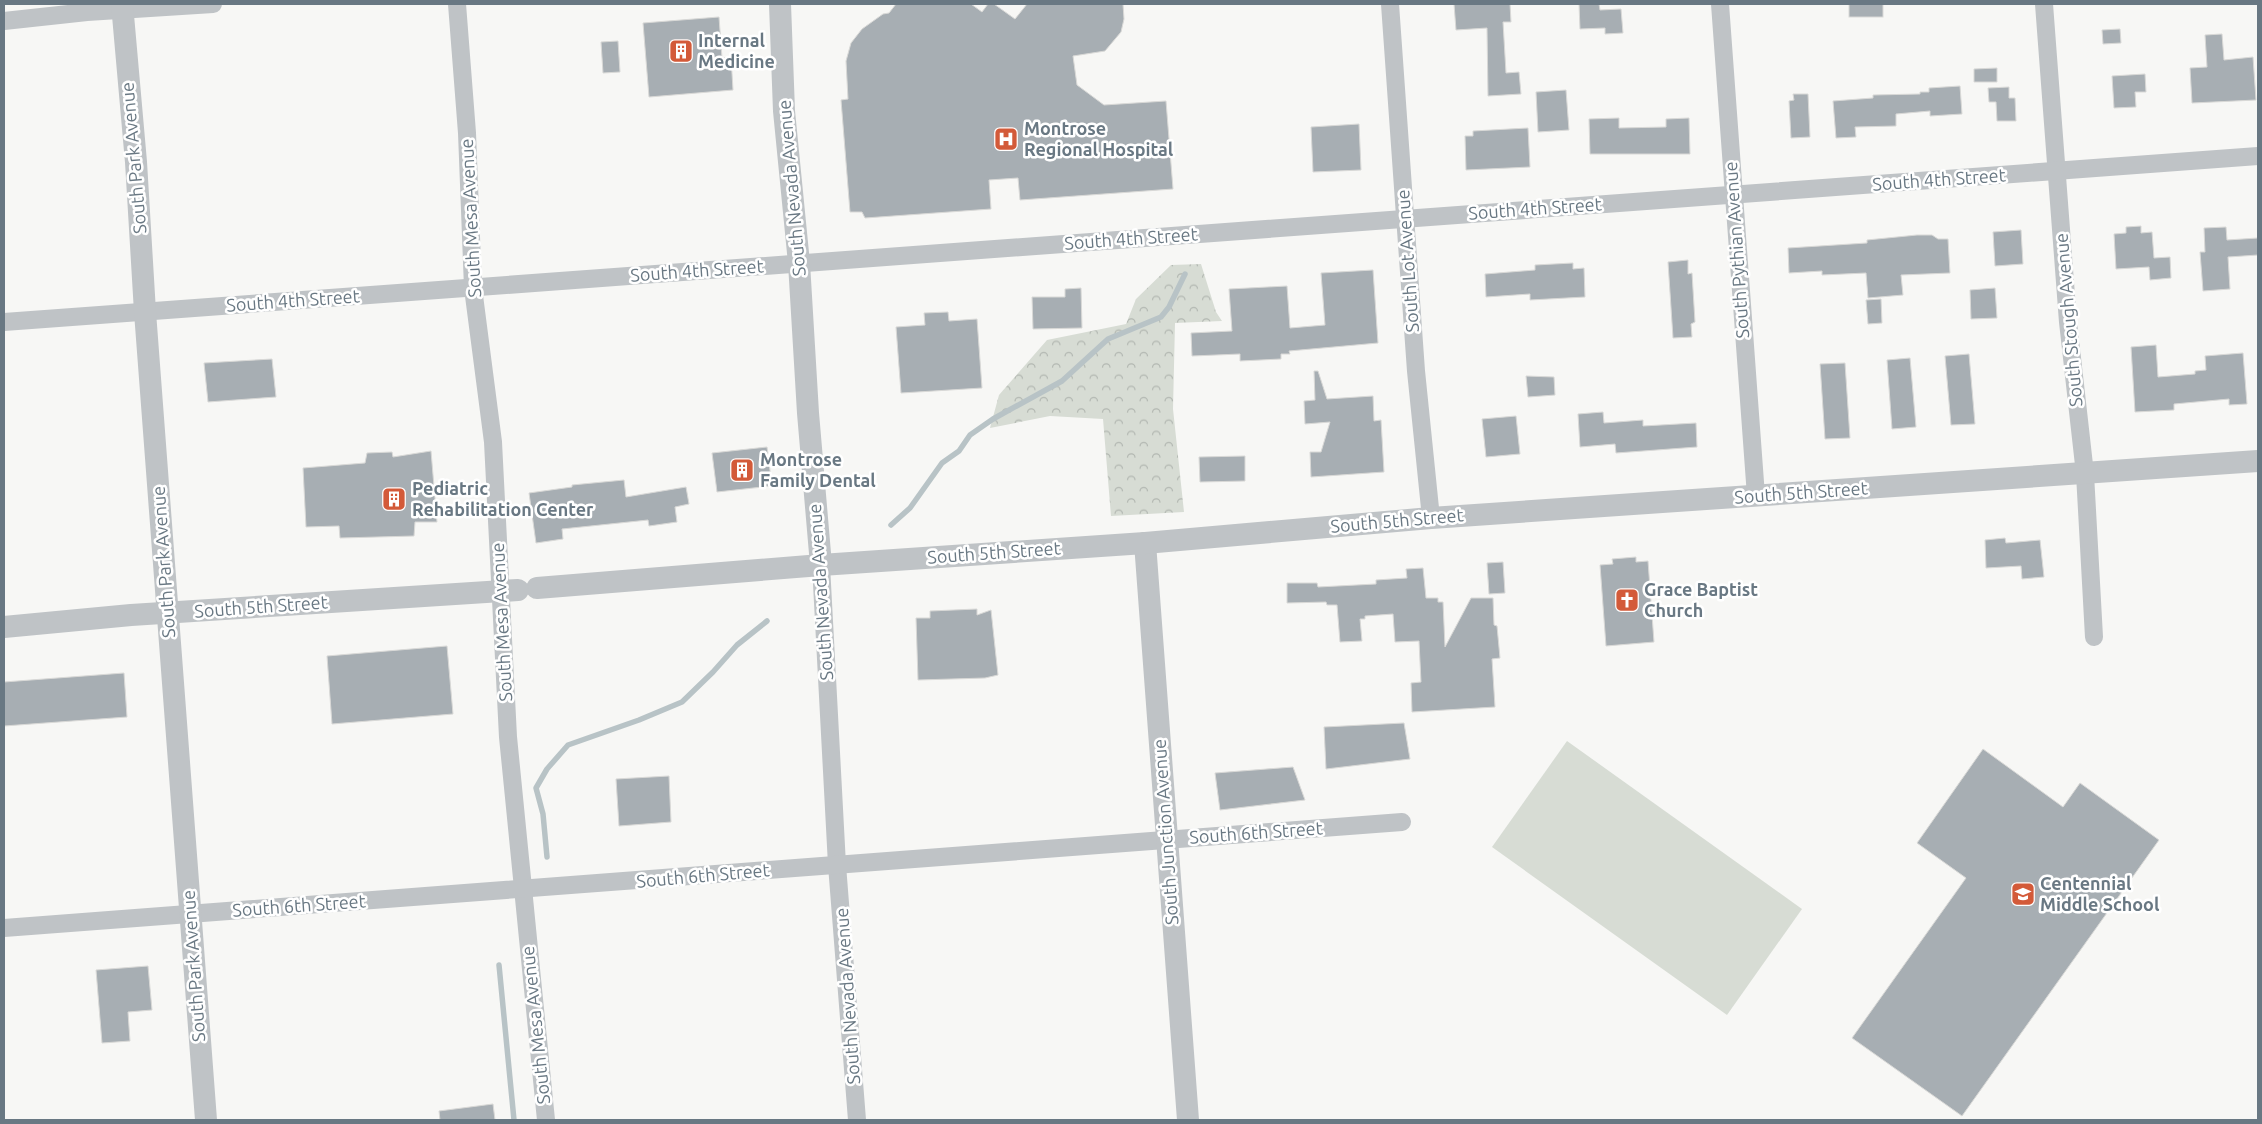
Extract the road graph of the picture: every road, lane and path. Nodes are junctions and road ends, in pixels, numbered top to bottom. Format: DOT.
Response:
graph roads {
  1 [pos="213,4"];
  2 [pos="457,4"];
  3 [pos="780,4"];
  4 [pos="1390,4"];
  5 [pos="1720,4"];
  6 [pos="2044,4"];
  7 [pos="122,6"];
  8 [pos="4,20"];
  9 [pos="2258,156"];
  10 [pos="2057,171"];
  11 [pos="1733,195"];
  12 [pos="1405,219"];
  13 [pos="799,264"];
  14 [pos="473,288"];
  15 [pos="145,312"];
  16 [pos="4,322"];
  17 [pos="2258,461"];
  18 [pos="2085,474"];
  19 [pos="1756,496"];
  20 [pos="1431,518"];
  21 [pos="1145,543"];
  22 [pos="821,565"];
  23 [pos="518,590"];
  24 [pos="169,613"];
  25 [pos="4,626"];
  26 [pos="2094,637"];
  27 [pos="1402,822"];
  28 [pos="1166,840"];
  29 [pos="837,865"];
  30 [pos="523,890"];
  31 [pos="190,914"];
  32 [pos="4,928"];
  33 [pos="206,1120"];
  34 [pos="546,1120"];
  35 [pos="857,1120"];
  36 [pos="1188,1120"];
  1 -- 7 [label="street"];
  2 -- 14 [label="street, South Mesa Avenue"];
  3 -- 13 [label="street, South Nevada Avenue"];
  4 -- 12 [label="street, South Lot Avenue"];
  5 -- 11 [label="street, South Pythian Avenue"];
  6 -- 10 [label="street, South Stough Avenue"];
  7 -- 8 [label="street"];
  7 -- 15 [label="street, South Park Avenue"];
  9 -- 10 [label="street, South 4th Street"];
  10 -- 11 [label="street, South 4th Street"];
  10 -- 18 [label="street, South Stough Avenue"];
  11 -- 12 [label="street, South 4th Street"];
  11 -- 19 [label="street, South Pythian Avenue"];
  12 -- 13 [label="street, South 4th Street"];
  12 -- 20 [label="street, South Lot Avenue"];
  13 -- 14 [label="street, South 4th Street"];
  13 -- 22 [label="street, South Nevada Avenue"];
  14 -- 15 [label="street, South 4th Street"];
  14 -- 23 [label="street, South Mesa Avenue"];
  15 -- 16 [label="street, South 4th Street"];
  15 -- 24 [label="street, South Park Avenue"];
  17 -- 18 [label="street, South 5th Street"];
  18 -- 19 [label="street, South 5th Street"];
  18 -- 26 [label="street, South Stough Avenue"];
  19 -- 20 [label="street, South 5th Street"];
  20 -- 21 [label="street, South 5th Street"];
  21 -- 22 [label="street, South 5th Street"];
  21 -- 28 [label="street, South Junction Avenue"];
  22 -- 23 [label="street, South 5th Street"];
  22 -- 29 [label="street, South Nevada Avenue"];
  23 -- 24 [label="street, South 5th Street"];
  23 -- 30 [label="street, South Mesa Avenue"];
  24 -- 25 [label="street, South 5th Street"];
  24 -- 31 [label="street, South Park Avenue"];
  27 -- 28 [label="street, South 6th Street"];
  28 -- 29 [label="street, South 6th Street"];
  28 -- 36 [label="street, South Junction Avenue"];
  29 -- 30 [label="street, South 6th Street"];
  29 -- 35 [label="street, South Nevada Avenue"];
  30 -- 31 [label="street, South 6th Street"];
  30 -- 34 [label="street, South Mesa Avenue"];
  31 -- 32 [label="street, South 6th Street"];
  31 -- 33 [label="street, South Park Avenue"];
}
